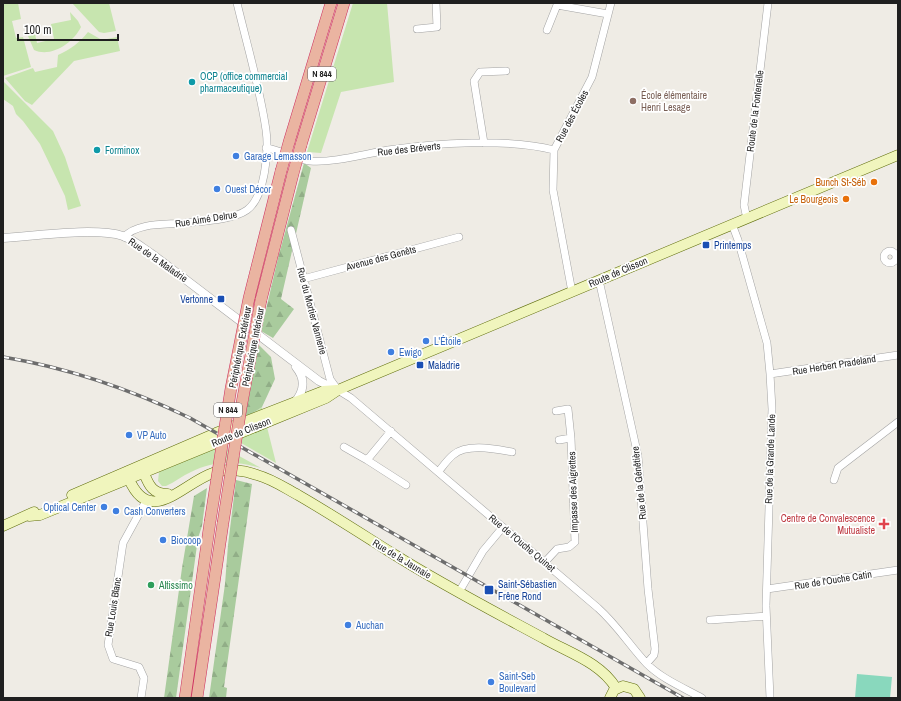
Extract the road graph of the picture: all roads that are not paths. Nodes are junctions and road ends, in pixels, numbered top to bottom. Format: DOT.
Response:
graph roads {
  1 [pos="237,3"];
  2 [pos="331,3"];
  3 [pos="344,3"];
  4 [pos="436,3"];
  5 [pos="611,3"];
  6 [pos="768,3"];
  7 [pos="608,14"];
  8 [pos="417,29"];
  9 [pos="546,30"];
  10 [pos="506,71"];
  11 [pos="484,143"];
  12 [pos="266,148"];
  13 [pos="554,150"];
  14 [pos="898,155"];
  15 [pos="747,219"];
  16 [pos="732,224"];
  17 [pos="291,230"];
  18 [pos="124,237"];
  19 [pos="459,237"];
  20 [pos="3,238"];
  21 [pos="303,279"];
  22 [pos="598,280"];
  23 [pos="572,292"];
  24 [pos="898,355"];
  25 [pos="288,358"];
  26 [pos="770,374"];
  27 [pos="338,390"];
  28 [pos="294,403"];
  29 [pos="556,411"];
  30 [pos="898,422"];
  31 [pos="391,431"];
  32 [pos="571,438"];
  33 [pos="559,440"];
  34 [pos="344,447"];
  35 [pos="512,452"];
  36 [pos="367,460"];
  37 [pos="439,471"];
  38 [pos="133,474"];
  39 [pos="834,480"];
  40 [pos="406,485"];
  41 [pos="179,491"];
  42 [pos="168,494"];
  43 [pos="146,501"];
  44 [pos="3,526"];
  45 [pos="503,527"];
  46 [pos="545,562"];
  47 [pos="898,570"];
  48 [pos="767,589"];
  49 [pos="459,592"];
  50 [pos="766,616"];
  51 [pos="710,620"];
  52 [pos="647,663"];
  53 [pos="616,688"];
  54 [pos="141,698"];
  55 [pos="185,698"];
  56 [pos="197,698"];
  57 [pos="610,698"];
  58 [pos="640,698"];
  59 [pos="702,698"];
  60 [pos="770,698"];
  1 -- 12 [label="street"];
  2 -- 55 [label="highway, Périphérique Extérieur / N 844, bridge"];
  3 -- 56 [label="highway, Périphérique Intérieur / N 844, bridge"];
  4 -- 8 [label="street"];
  5 -- 7 [label="street, Rue des Écoles"];
  6 -- 15 [label="street, Route de la Fontenelle"];
  7 -- 9 [label="street"];
  7 -- 13 [label="street, Rue des Écoles"];
  10 -- 11 [label="street"];
  11 -- 12 [label="street, Rue des Bréverts"];
  11 -- 13 [label="street, Rue des Bréverts"];
  12 -- 18 [label="street, Rue Aimé Delrue"];
  13 -- 23 [label="street, Rue des Écoles"];
  14 -- 15 [label="main road, Route de Clisson"];
  15 -- 16 [label="main road, Route de Clisson"];
  16 -- 22 [label="main road, Route de Clisson"];
  16 -- 26 [label="street, Rue de la Grande Lande"];
  17 -- 21 [label="street, Rue du Mortier Vannerie"];
  18 -- 20 [label="street, Rue de la Maladrie"];
  18 -- 25 [label="street, Rue de la Maladrie"];
  19 -- 21 [label="street, Avenue des Genêts"];
  21 -- 27 [label="street, Rue du Mortier Vannerie"];
  22 -- 23 [label="main road, Route de Clisson"];
  22 -- 52 [label="street, Rue de la Génêtière"];
  23 -- 27 [label="main road, Route de Clisson"];
  24 -- 26 [label="street, Rue Herbert Pradeland"];
  25 -- 27 [label="street, Rue de la Maladrie"];
  25 -- 28 [label="street, Rue de la Maladrie"];
  26 -- 48 [label="street, Rue de la Grande Lande"];
  27 -- 28 [label="main road, Route de Clisson"];
  27 -- 31 [label="street, Rue de l'Ouche Quinet"];
  27 -- 38 [label="main road, Route de Clisson"];
  28 -- 38 [label="main road, Route de Clisson"];
  29 -- 32 [label="street"];
  30 -- 39 [label="street"];
  31 -- 36 [label="street"];
  31 -- 37 [label="street, Rue de l'Ouche Quinet"];
  32 -- 33 [label="street, Impasse des Aigrettes"];
  32 -- 46 [label="street, Impasse des Aigrettes"];
  34 -- 36 [label="street"];
  35 -- 37 [label="street"];
  36 -- 40 [label="street"];
  37 -- 45 [label="street, Rue de l'Ouche Quinet"];
  38 -- 42 [label="main road"];
  38 -- 43 [label="main road"];
  38 -- 44 [label="main road, Route de Clisson"];
  41 -- 42 [label="main road, Rue de la Jaunaie"];
  41 -- 43 [label="main road, Rue de la Jaunaie"];
  41 -- 49 [label="main road, Rue de la Jaunaie"];
  42 -- 43 [label="main road, Rue de la Jaunaie"];
  43 -- 54 [label="street, Rue Louis Blanc"];
  45 -- 46 [label="street, Rue de l'Ouche Quinet"];
  45 -- 49 [label="street"];
  46 -- 52 [label="street, Rue de l'Ouche Quinet"];
  47 -- 48 [label="street, Rue de l'Ouche Catin"];
  48 -- 50 [label="street, Rue de la Grande Lande"];
  49 -- 53 [label="main road, Rue de la Jaunaie"];
  50 -- 51 [label="street"];
  50 -- 60 [label="street, Rue de la Grande Lande"];
  52 -- 59 [label="street, Rue de l'Ouche Quinet"];
  53 -- 57 [label="main road"];
  53 -- 58 [label="main road"];
}
